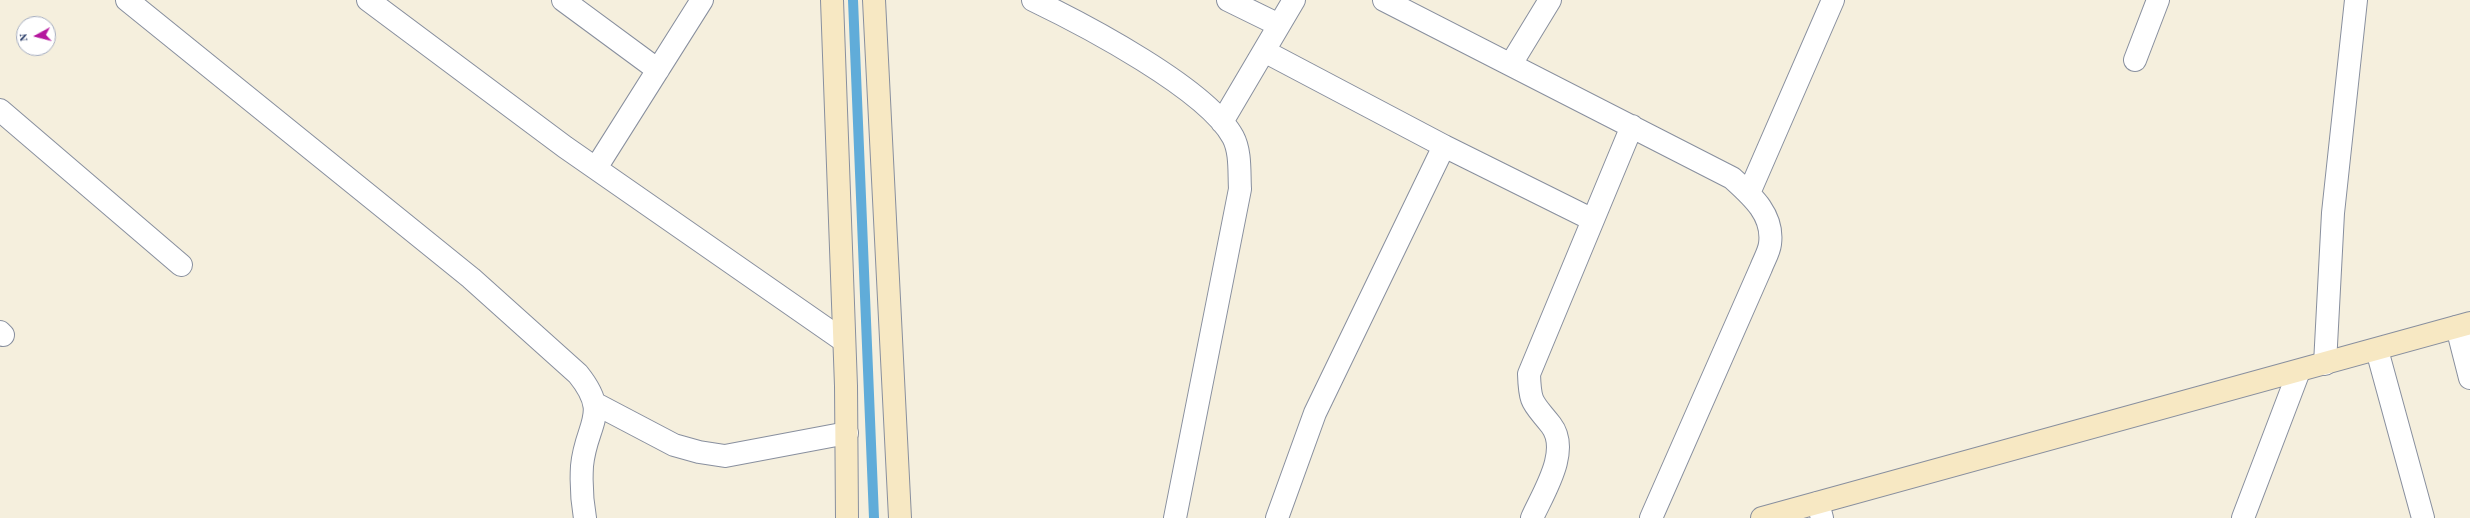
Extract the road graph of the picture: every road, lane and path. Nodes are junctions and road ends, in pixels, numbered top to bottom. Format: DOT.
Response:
graph roads {
  1 [pos="126,0"];
  2 [pos="368,0"];
  3 [pos="562,0"];
  4 [pos="702,0"];
  5 [pos="832,0"];
  6 [pos="874,0"];
  7 [pos="1034,0"];
  8 [pos="1228,0"];
  9 [pos="1294,0"];
  10 [pos="1384,0"];
  11 [pos="1549,0"];
  12 [pos="1833,0"];
  13 [pos="2158,0"];
  14 [pos="2356,0"];
  15 [pos="1280,25"];
  16 [pos="1264,51"];
  17 [pos="2135,60"];
  18 [pos="1511,64"];
  19 [pos="658,70"];
  20 [pos="0,110"];
  21 [pos="1222,122"];
  22 [pos="1632,126"];
  23 [pos="1444,146"];
  24 [pos="596,168"];
  25 [pos="1749,193"];
  26 [pos="1593,220"];
  27 [pos="181,265"];
  28 [pos="2463,325"];
  29 [pos="844,341"];
  30 [pos="2377,350"];
  31 [pos="2325,364"];
  32 [pos="2299,371"];
  33 [pos="2470,378"];
  34 [pos="596,404"];
  35 [pos="846,433"];
  36 [pos="1820,510"];
  37 [pos="585,518"];
  38 [pos="847,518"];
  39 [pos="900,518"];
  40 [pos="1175,518"];
  41 [pos="1278,518"];
  42 [pos="1532,518"];
  43 [pos="1651,518"];
  44 [pos="1762,518"];
  45 [pos="2243,518"];
  46 [pos="2423,518"];
  1 -- 34 [label="street"];
  2 -- 24 [label="street"];
  3 -- 19 [label="street"];
  4 -- 19 [label="street"];
  5 -- 29 [label="street"];
  6 -- 39 [label="street"];
  7 -- 21 [label="street"];
  8 -- 15 [label="street"];
  9 -- 15 [label="street"];
  10 -- 18 [label="street"];
  11 -- 18 [label="street"];
  12 -- 25 [label="street"];
  13 -- 17 [label="street"];
  14 -- 31 [label="street"];
  15 -- 16 [label="street"];
  16 -- 21 [label="street"];
  16 -- 23 [label="street"];
  18 -- 22 [label="street"];
  19 -- 24 [label="street"];
  20 -- 27 [label="street"];
  21 -- 40 [label="street"];
  22 -- 25 [label="street"];
  22 -- 26 [label="street"];
  23 -- 26 [label="street"];
  23 -- 41 [label="street"];
  24 -- 29 [label="street"];
  25 -- 43 [label="street"];
  26 -- 42 [label="street"];
  28 -- 30 [label="street"];
  28 -- 33 [label="street"];
  29 -- 35 [label="street"];
  30 -- 31 [label="street"];
  30 -- 46 [label="street"];
  31 -- 32 [label="street"];
  32 -- 36 [label="street"];
  32 -- 45 [label="street"];
  34 -- 35 [label="street"];
  34 -- 37 [label="street"];
  35 -- 38 [label="street"];
  36 -- 44 [label="street"];
}
